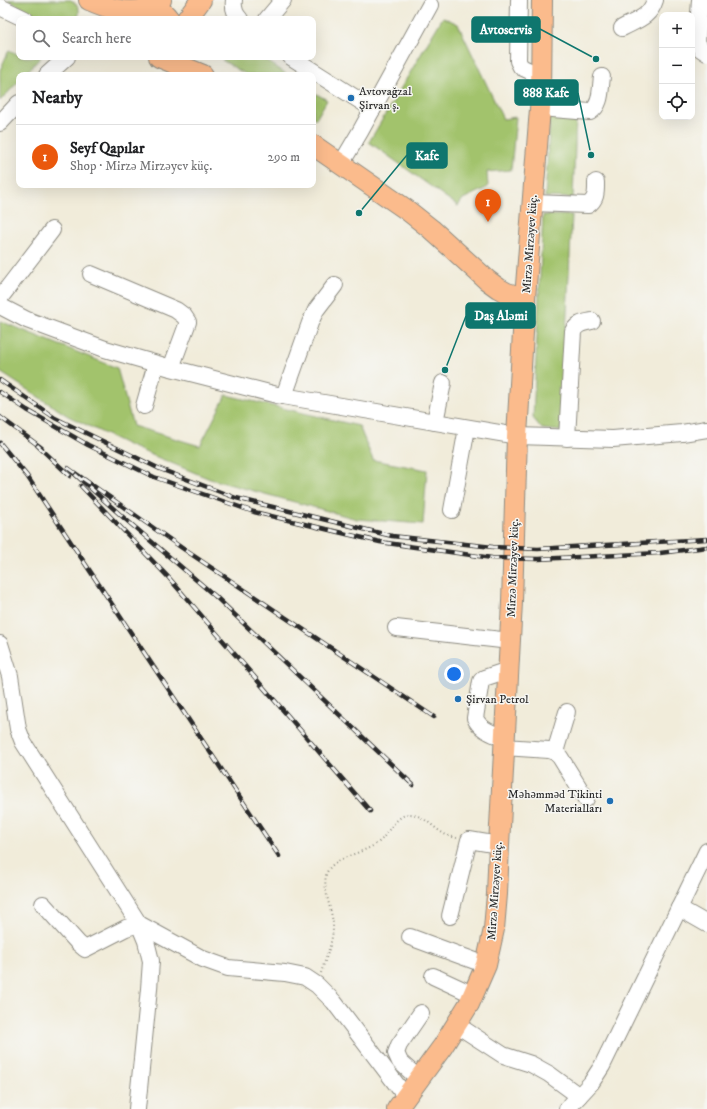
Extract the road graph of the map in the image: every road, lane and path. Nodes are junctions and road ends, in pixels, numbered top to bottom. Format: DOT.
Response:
graph roads {
  1 [pos="80,0"];
  2 [pos="89,0"];
  3 [pos="160,0"];
  4 [pos="201,0"];
  5 [pos="234,0"];
  6 [pos="283,0"];
  7 [pos="519,0"];
  8 [pos="542,0"];
  9 [pos="655,0"];
  10 [pos="700,0"];
  11 [pos="430,5"];
  12 [pos="0,7"];
  13 [pos="19,16"];
  14 [pos="99,16"];
  15 [pos="134,16"];
  16 [pos="166,16"];
  17 [pos="189,16"];
  18 [pos="236,16"];
  19 [pos="270,16"];
  20 [pos="622,28"];
  21 [pos="707,53"];
  22 [pos="64,60"];
  23 [pos="166,60"];
  24 [pos="198,60"];
  25 [pos="296,60"];
  26 [pos="50,72"];
  27 [pos="196,72"];
  28 [pos="210,72"];
  29 [pos="315,72"];
  30 [pos="316,73"];
  31 [pos="541,76"];
  32 [pos="602,77"];
  33 [pos="16,106"];
  34 [pos="540,108"];
  35 [pos="373,109"];
  36 [pos="0,123"];
  37 [pos="316,147"];
  38 [pos="341,164"];
  39 [pos="596,182"];
  40 [pos="533,203"];
  41 [pos="52,230"];
  42 [pos="91,274"];
  43 [pos="335,285"];
  44 [pos="0,298"];
  45 [pos="525,298"];
  46 [pos="0,306"];
  47 [pos="592,321"];
  48 [pos="164,366"];
  49 [pos="443,383"];
  50 [pos="284,396"];
  51 [pos="144,406"];
  52 [pos="435,422"];
  53 [pos="467,428"];
  54 [pos="707,429"];
  55 [pos="517,436"];
  56 [pos="567,438"];
  57 [pos="452,510"];
  58 [pos="396,628"];
  59 [pos="510,641"];
  60 [pos="0,644"];
  61 [pos="508,670"];
  62 [pos="567,712"];
  63 [pos="504,743"];
  64 [pos="555,752"];
  65 [pos="586,799"];
  66 [pos="469,840"];
  67 [pos="499,845"];
  68 [pos="707,851"];
  69 [pos="42,904"];
  70 [pos="679,908"];
  71 [pos="450,916"];
  72 [pos="139,924"];
  73 [pos="707,924"];
  74 [pos="410,937"];
  75 [pos="486,965"];
  76 [pos="433,976"];
  77 [pos="317,985"];
  78 [pos="474,995"];
  79 [pos="421,1013"];
  80 [pos="457,1025"];
  81 [pos="419,1079"];
  82 [pos="579,1096"];
  83 [pos="402,1103"];
  84 [pos="137,1109"];
  85 [pos="567,1109"];
  1 -- 14 [label="main road"];
  2 -- 15 [label="main road"];
  3 -- 15 [label="main road"];
  4 -- 17 [label="main road"];
  5 -- 18 [label="street"];
  6 -- 19 [label="street"];
  7 -- 31 [label="street"];
  8 -- 31 [label="main road, Mirzə Mirzəyev küç."];
  9 -- 20 [label="street"];
  10 -- 21 [label="street"];
  11 -- 35 [label="street"];
  12 -- 13 [label="street"];
  15 -- 16 [label="main road"];
  22 -- 26 [label="street"];
  23 -- 27 [label="main road"];
  24 -- 28 [label="main road"];
  25 -- 29 [label="street"];
  30 -- 35 [label="street"];
  31 -- 34 [label="main road, Mirzə Mirzəyev küç."];
  32 -- 34 [label="street"];
  33 -- 36 [label="street"];
  34 -- 40 [label="main road, Mirzə Mirzəyev küç."];
  35 -- 38 [label="street"];
  37 -- 38 [label="main road"];
  38 -- 45 [label="main road"];
  39 -- 40 [label="street"];
  40 -- 45 [label="main road, Mirzə Mirzəyev küç."];
  41 -- 44 [label="street"];
  42 -- 48 [label="street"];
  43 -- 50 [label="street"];
  45 -- 55 [label="main road, Mirzə Mirzəyev küç."];
  46 -- 48 [label="street"];
  47 -- 56 [label="street"];
  48 -- 50 [label="street"];
  48 -- 51 [label="street"];
  49 -- 52 [label="street"];
  50 -- 52 [label="street"];
  52 -- 53 [label="street"];
  53 -- 55 [label="street"];
  53 -- 57 [label="street"];
  54 -- 56 [label="street"];
  55 -- 56 [label="street"];
  55 -- 59 [label="main road, Mirzə Mirzəyev küç."];
  58 -- 59 [label="street"];
  59 -- 61 [label="main road, Mirzə Mirzəyev küç."];
  60 -- 72 [label="street"];
  61 -- 63 [label="main road, Mirzə Mirzəyev küç."];
  61 -- 63 [label="street"];
  62 -- 64 [label="street"];
  63 -- 64 [label="street"];
  63 -- 67 [label="main road, Mirzə Mirzəyev küç."];
  64 -- 65 [label="street"];
  66 -- 67 [label="street"];
  66 -- 71 [label="street"];
  66 -- 77 [label="path"];
  67 -- 75 [label="main road, Mirzə Mirzəyev küç."];
  68 -- 70 [label="street"];
  69 -- 72 [label="street"];
  70 -- 73 [label="street"];
  70 -- 82 [label="street"];
  72 -- 77 [label="street"];
  72 -- 84 [label="street"];
  74 -- 75 [label="street"];
  75 -- 78 [label="main road, Mirzə Mirzəyev küç."];
  76 -- 78 [label="street"];
  77 -- 83 [label="street"];
  78 -- 80 [label="main road, Mirzə Mirzəyev küç."];
  79 -- 81 [label="street"];
  80 -- 81 [label="main road, Mirzə Mirzəyev küç."];
  80 -- 82 [label="street"];
  81 -- 83 [label="main road, Mirzə Mirzəyev küç."];
  82 -- 85 [label="street"];
}
